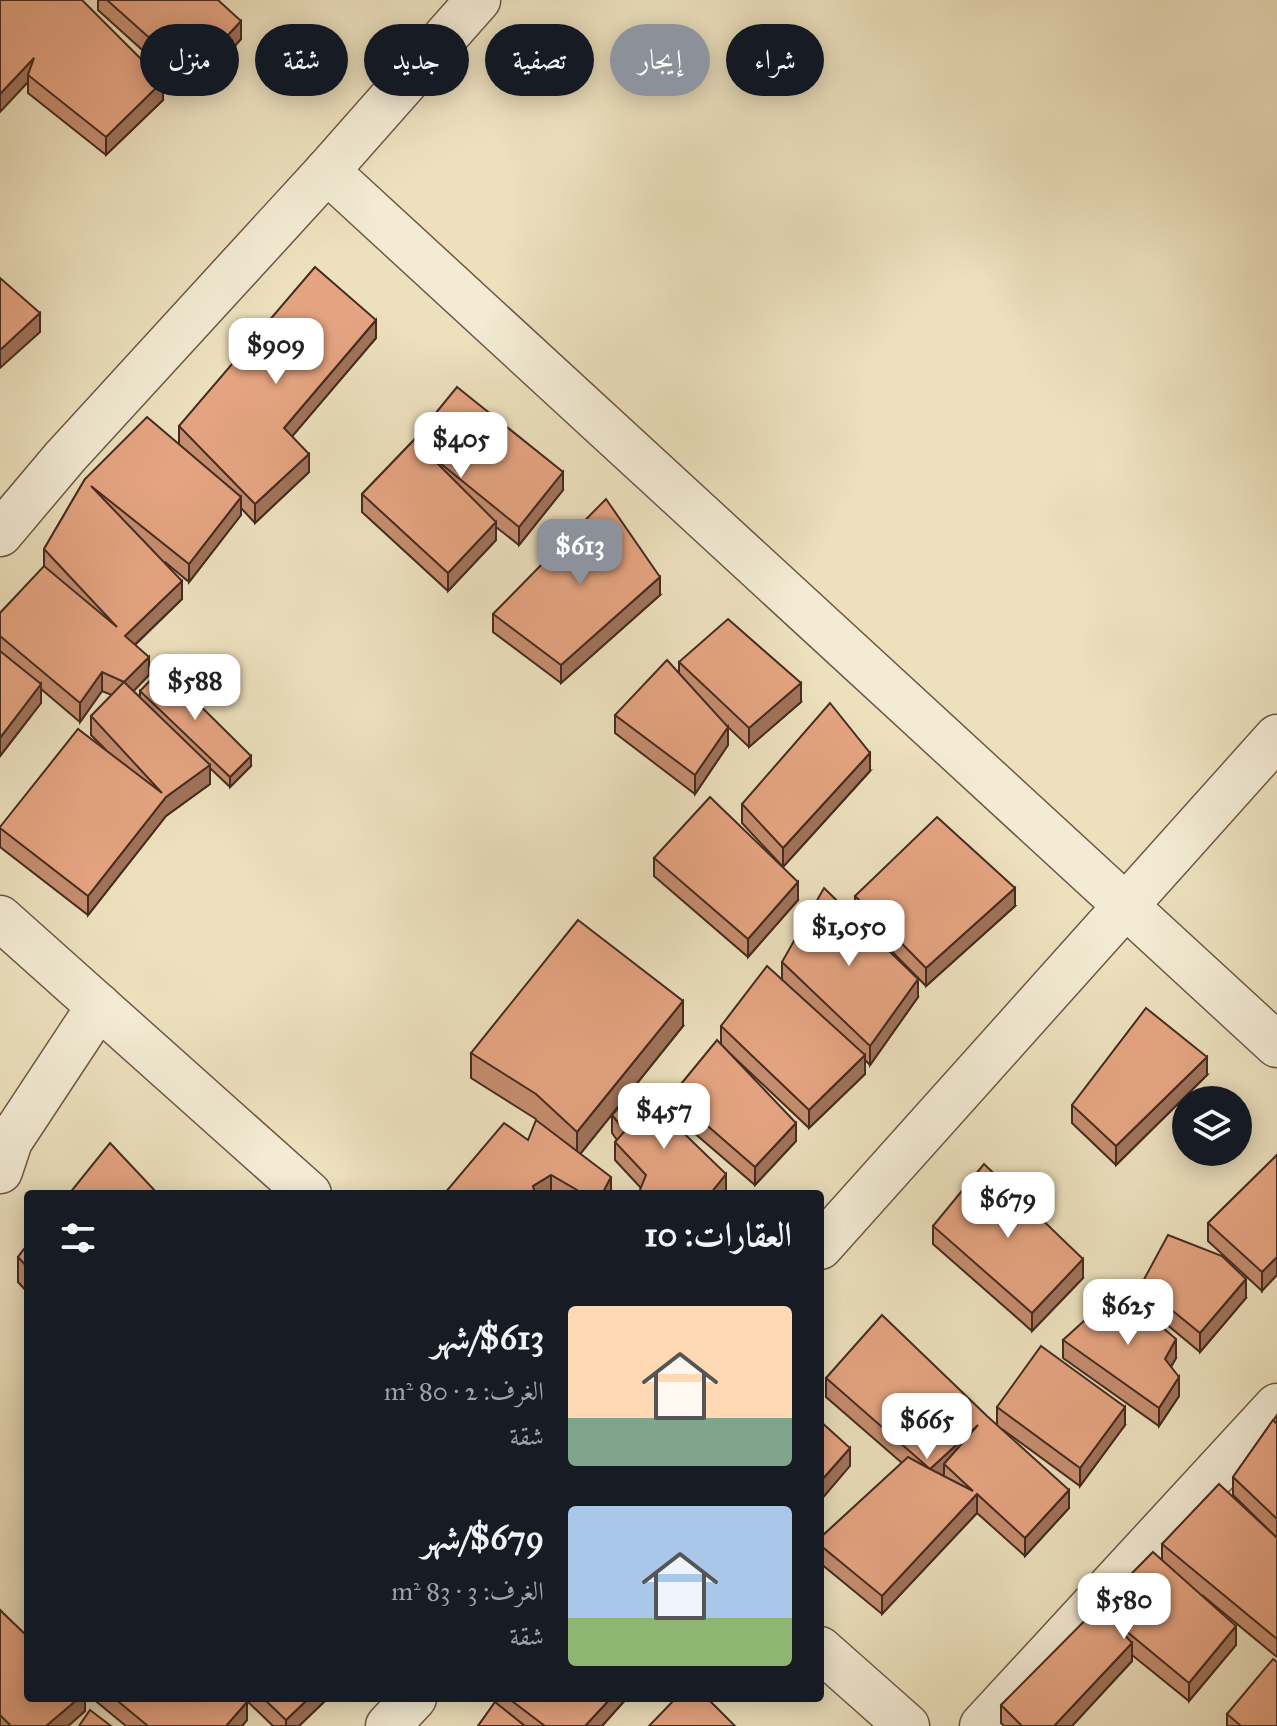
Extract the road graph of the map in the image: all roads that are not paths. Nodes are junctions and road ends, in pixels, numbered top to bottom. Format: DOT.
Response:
graph roads {
  1 [pos="478,0"];
  2 [pos="327,171"];
  3 [pos="0,534"];
  4 [pos="1277,737"];
  5 [pos="1127,907"];
  6 [pos="0,918"];
  7 [pos="99,1006"];
  8 [pos="1277,1045"];
  9 [pos="0,1171"];
  10 [pos="305,1190"];
  11 [pos="824,1243"];
  12 [pos="1277,1406"];
  13 [pos="824,1653"];
  14 [pos="410,1702"];
  15 [pos="388,1726"];
  16 [pos="907,1726"];
  17 [pos="982,1726"];
  1 -- 2 [label="street"];
  2 -- 3 [label="street"];
  2 -- 5 [label="street"];
  4 -- 5 [label="street"];
  5 -- 8 [label="street"];
  5 -- 11 [label="street"];
  6 -- 7 [label="street"];
  7 -- 9 [label="street"];
  7 -- 10 [label="street"];
  12 -- 17 [label="street"];
  13 -- 16 [label="street"];
  14 -- 15 [label="street"];
}
